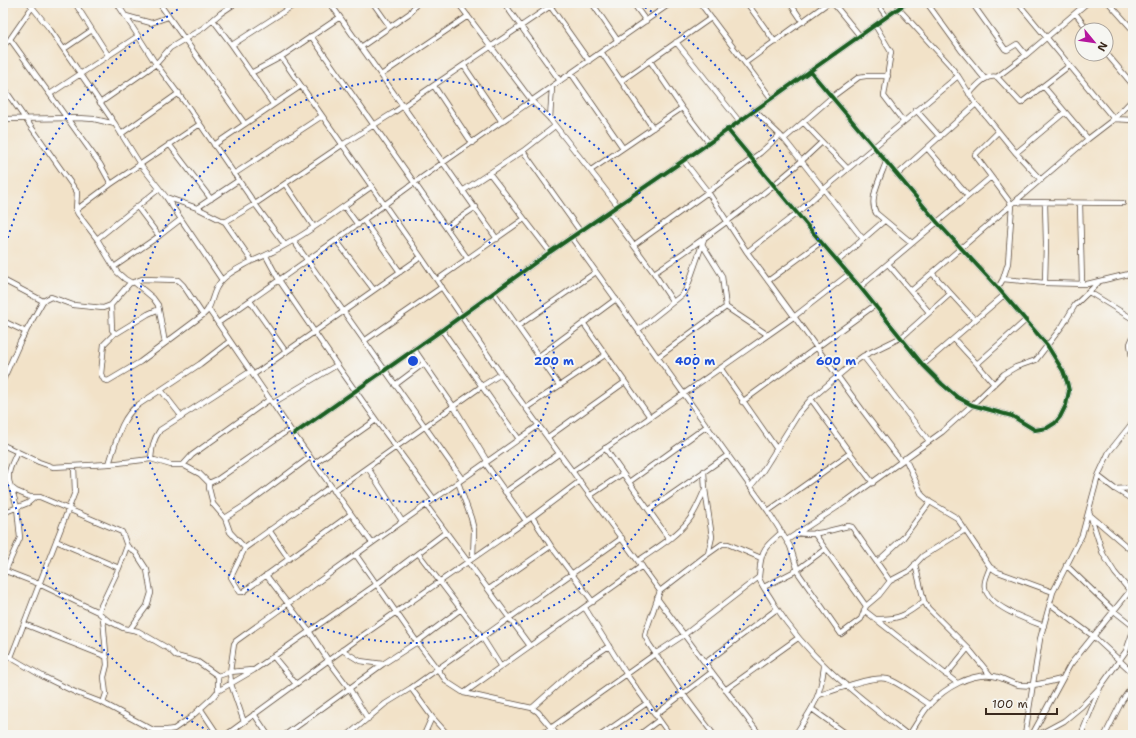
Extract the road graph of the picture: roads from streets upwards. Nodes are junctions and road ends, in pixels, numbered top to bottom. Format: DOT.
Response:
graph roads {
  1 [pos="76,3"];
  2 [pos="117,3"];
  3 [pos="159,3"];
  4 [pos="236,3"];
  5 [pos="297,3"];
  6 [pos="330,3"];
  7 [pos="373,3"];
  8 [pos="458,3"];
  9 [pos="504,3"];
  10 [pos="592,3"];
  11 [pos="633,3"];
  12 [pos="671,3"];
  13 [pos="700,3"];
  14 [pos="747,3"];
  15 [pos="790,3"];
  16 [pos="828,3"];
  17 [pos="833,3"];
  18 [pos="877,3"];
  19 [pos="906,3"];
  20 [pos="927,3"];
  21 [pos="972,3"];
  22 [pos="1018,3"];
  23 [pos="1087,3"];
  24 [pos="1109,3"];
  25 [pos="416,4"];
  26 [pos="551,4"];
  27 [pos="32,5"];
  28 [pos="898,8"];
  29 [pos="1076,14"];
  30 [pos="126,16"];
  31 [pos="168,16"];
  32 [pos="468,16"];
  33 [pos="886,16"];
  34 [pos="340,18"];
  35 [pos="711,18"];
  36 [pos="213,20"];
  37 [pos="646,21"];
  38 [pos="803,22"];
  39 [pos="1082,22"];
  40 [pos="875,24"];
  41 [pos="521,26"];
  42 [pos="390,27"];
  43 [pos="92,30"];
  44 [pos="1133,30"];
  45 [pos="138,36"];
  46 [pos="311,36"];
  47 [pos="860,36"];
  48 [pos="1046,38"];
  49 [pos="10,39"];
  50 [pos="184,40"];
  51 [pos="618,41"];
  52 [pos="676,42"];
  53 [pos="775,42"];
  54 [pos="232,45"];
  55 [pos="3,46"];
  56 [pos="361,46"];
  57 [pos="492,46"];
  58 [pos="64,49"];
  59 [pos="602,53"];
  60 [pos="108,55"];
  61 [pos="1026,55"];
  62 [pos="281,57"];
  63 [pos="589,61"];
  64 [pos="650,61"];
  65 [pos="1114,62"];
  66 [pos="745,63"];
  67 [pos="156,64"];
  68 [pos="464,66"];
  69 [pos="1069,66"];
  70 [pos="810,71"];
  71 [pos="252,73"];
  72 [pos="571,73"];
  73 [pos="80,74"];
  74 [pos="380,75"];
  75 [pos="888,76"];
  76 [pos="958,76"];
  77 [pos="997,77"];
  78 [pos="985,78"];
  79 [pos="560,81"];
  80 [pos="621,81"];
  81 [pos="1133,85"];
  82 [pos="301,86"];
  83 [pos="434,86"];
  84 [pos="3,87"];
  85 [pos="552,87"];
  86 [pos="1044,87"];
  87 [pos="179,93"];
  88 [pos="50,94"];
  89 [pos="969,94"];
  90 [pos="771,98"];
  91 [pos="832,98"];
  92 [pos="1133,100"];
  93 [pos="532,102"];
  94 [pos="100,103"];
  95 [pos="273,104"];
  96 [pos="976,104"];
  97 [pos="403,107"];
  98 [pos="682,108"];
  99 [pos="754,110"];
  100 [pos="916,110"];
  101 [pos="1065,112"];
  102 [pos="322,116"];
  103 [pos="24,118"];
  104 [pos="66,118"];
  105 [pos="3,119"];
  106 [pos="550,119"];
  107 [pos="1114,119"];
  108 [pos="1133,120"];
  109 [pos="739,121"];
  110 [pos="903,121"];
  111 [pos="502,122"];
  112 [pos="804,123"];
  113 [pos="115,124"];
  114 [pos="200,124"];
  115 [pos="245,124"];
  116 [pos="373,126"];
  117 [pos="554,126"];
  118 [pos="653,128"];
  119 [pos="727,129"];
  120 [pos="998,132"];
  121 [pos="121,134"];
  122 [pos="780,135"];
  123 [pos="940,137"];
  124 [pos="784,139"];
  125 [pos="1088,139"];
  126 [pos="822,142"];
  127 [pos="472,143"];
  128 [pos="709,143"];
  129 [pos="169,144"];
  130 [pos="214,145"];
  131 [pos="342,145"];
  132 [pos="873,147"];
  133 [pos="623,148"];
  134 [pos="927,148"];
  135 [pos="523,151"];
  136 [pos="1016,153"];
  137 [pos="751,159"];
  138 [pos="683,160"];
  139 [pos="802,161"];
  140 [pos="886,162"];
  141 [pos="444,163"];
  142 [pos="140,164"];
  143 [pos="848,168"];
  144 [pos="591,170"];
  145 [pos="234,174"];
  146 [pos="490,174"];
  147 [pos="897,175"];
  148 [pos="991,177"];
  149 [pos="239,180"];
  150 [pos="1041,180"];
  151 [pos="414,183"];
  152 [pos="111,184"];
  153 [pos="285,184"];
  154 [pos="774,186"];
  155 [pos="372,187"];
  156 [pos="824,189"];
  157 [pos="159,190"];
  158 [pos="464,190"];
  159 [pos="708,192"];
  160 [pos="968,196"];
  161 [pos="166,197"];
  162 [pos="211,199"];
  163 [pos="1045,203"];
  164 [pos="1080,203"];
  165 [pos="1123,203"];
  166 [pos="255,204"];
  167 [pos="1014,204"];
  168 [pos="344,206"];
  169 [pos="384,206"];
  170 [pos="618,206"];
  171 [pos="476,207"];
  172 [pos="138,208"];
  173 [pos="197,208"];
  174 [pos="76,210"];
  175 [pos="609,212"];
  176 [pos="797,213"];
  177 [pos="181,219"];
  178 [pos="524,219"];
  179 [pos="364,220"];
  180 [pos="884,221"];
  181 [pos="225,222"];
  182 [pos="728,222"];
  183 [pos="937,222"];
  184 [pos="358,225"];
  185 [pos="314,227"];
  186 [pos="446,227"];
  187 [pos="580,231"];
  188 [pos="159,236"];
  189 [pos="571,237"];
  190 [pos="863,238"];
  191 [pos="498,239"];
  192 [pos="97,240"];
  193 [pos="293,240"];
  194 [pos="336,240"];
  195 [pos="703,242"];
  196 [pos="821,242"];
  197 [pos="912,243"];
  198 [pos="285,245"];
  199 [pos="634,245"];
  200 [pos="962,249"];
  201 [pos="550,252"];
  202 [pos="748,252"];
  203 [pos="266,256"];
  204 [pos="421,257"];
  205 [pos="468,259"];
  206 [pos="308,260"];
  207 [pos="252,261"];
  208 [pos="838,261"];
  209 [pos="888,264"];
  210 [pos="114,266"];
  211 [pos="400,272"];
  212 [pos="596,272"];
  213 [pos="654,273"];
  214 [pos="1133,273"];
  215 [pos="849,274"];
  216 [pos="932,274"];
  217 [pos="1003,279"];
  218 [pos="3,280"];
  219 [pos="222,280"];
  220 [pos="279,280"];
  221 [pos="437,280"];
  222 [pos="768,281"];
  223 [pos="132,282"];
  224 [pos="1099,282"];
  225 [pos="1044,283"];
  226 [pos="1082,284"];
  227 [pos="442,287"];
  228 [pos="860,287"];
  229 [pos="998,288"];
  230 [pos="374,290"];
  231 [pos="911,291"];
  232 [pos="1089,292"];
  233 [pos="494,293"];
  234 [pos="950,294"];
  235 [pos="1004,295"];
  236 [pos="616,299"];
  237 [pos="43,301"];
  238 [pos="250,301"];
  239 [pos="673,302"];
  240 [pos="111,305"];
  241 [pos="875,305"];
  242 [pos="726,307"];
  243 [pos="159,309"];
  244 [pos="209,310"];
  245 [pos="344,311"];
  246 [pos="929,312"];
  247 [pos="203,315"];
  248 [pos="461,316"];
  249 [pos="795,316"];
  250 [pos="1133,319"];
  251 [pos="975,320"];
  252 [pos="1026,320"];
  253 [pos="3,321"];
  254 [pos="218,323"];
  255 [pos="584,324"];
  256 [pos="518,326"];
  257 [pos="442,330"];
  258 [pos="638,330"];
  259 [pos="26,332"];
  260 [pos="315,332"];
  261 [pos="115,333"];
  262 [pos="768,335"];
  263 [pos="902,337"];
  264 [pos="1133,337"];
  265 [pos="954,339"];
  266 [pos="364,340"];
  267 [pos="230,341"];
  268 [pos="165,343"];
  269 [pos="1047,345"];
  270 [pos="817,348"];
  271 [pos="414,350"];
  272 [pos="286,352"];
  273 [pos="605,355"];
  274 [pos="538,356"];
  275 [pos="863,356"];
  276 [pos="658,357"];
  277 [pos="423,364"];
  278 [pos="977,364"];
  279 [pos="336,365"];
  280 [pos="923,365"];
  281 [pos="1133,365"];
  282 [pos="721,369"];
  283 [pos="384,370"];
  284 [pos="252,373"];
  285 [pos="501,374"];
  286 [pos="838,376"];
  287 [pos="3,380"];
  288 [pos="625,382"];
  289 [pos="559,384"];
  290 [pos="994,384"];
  291 [pos="395,385"];
  292 [pos="482,386"];
  293 [pos="161,390"];
  294 [pos="354,391"];
  295 [pos="684,393"];
  296 [pos="811,399"];
  297 [pos="271,401"];
  298 [pos="742,402"];
  299 [pos="972,405"];
  300 [pos="454,407"];
  301 [pos="526,408"];
  302 [pos="182,416"];
  303 [pos="650,417"];
  304 [pos="376,420"];
  305 [pos="1133,422"];
  306 [pos="539,425"];
  307 [pos="707,426"];
  308 [pos="425,428"];
  309 [pos="290,429"];
  310 [pos="294,434"];
  311 [pos="548,437"];
  312 [pos="519,439"];
  313 [pos="929,441"];
  314 [pos="3,445"];
  315 [pos="397,447"];
  316 [pos="604,448"];
  317 [pos="776,448"];
  318 [pos="17,452"];
  319 [pos="560,453"];
  320 [pos="850,453"];
  321 [pos="728,455"];
  322 [pos="310,457"];
  323 [pos="151,459"];
  324 [pos="903,459"];
  325 [pos="486,462"];
  326 [pos="314,463"];
  327 [pos="109,464"];
  328 [pos="183,465"];
  329 [pos="74,466"];
  330 [pos="368,468"];
  331 [pos="573,471"];
  332 [pos="704,471"];
  333 [pos="622,474"];
  334 [pos="1098,476"];
  335 [pos="460,481"];
  336 [pos="580,481"];
  337 [pos="628,482"];
  338 [pos="209,483"];
  339 [pos="873,483"];
  340 [pos="331,486"];
  341 [pos="751,486"];
  342 [pos="11,487"];
  343 [pos="1133,488"];
  344 [pos="704,489"];
  345 [pos="1115,489"];
  346 [pos="334,491"];
  347 [pos="505,492"];
  348 [pos="591,495"];
  349 [pos="34,498"];
  350 [pos="434,499"];
  351 [pos="1133,500"];
  352 [pos="930,502"];
  353 [pos="426,505"];
  354 [pos="17,507"];
  355 [pos="69,508"];
  356 [pos="649,510"];
  357 [pos="768,511"];
  358 [pos="3,513"];
  359 [pos="1090,513"];
  360 [pos="351,514"];
  361 [pos="532,517"];
  362 [pos="225,518"];
  363 [pos="402,521"];
  364 [pos="526,521"];
  365 [pos="270,530"];
  366 [pos="965,530"];
  367 [pos="446,532"];
  368 [pos="782,532"];
  369 [pos="797,533"];
  370 [pos="814,534"];
  371 [pos="622,538"];
  372 [pos="669,539"];
  373 [pos="787,540"];
  374 [pos="56,541"];
  375 [pos="372,543"];
  376 [pos="127,546"];
  377 [pos="551,546"];
  378 [pos="245,548"];
  379 [pos="825,549"];
  380 [pos="1133,552"];
  381 [pos="418,553"];
  382 [pos="356,554"];
  383 [pos="708,554"];
  384 [pos="473,557"];
  385 [pos="761,558"];
  386 [pos="288,559"];
  387 [pos="468,561"];
  388 [pos="638,561"];
  389 [pos="878,562"];
  390 [pos="916,564"];
  391 [pos="1066,565"];
  392 [pos="642,566"];
  393 [pos="990,567"];
  394 [pos="119,568"];
  395 [pos="4,570"];
  396 [pos="797,570"];
  397 [pos="572,575"];
  398 [pos="3,576"];
  399 [pos="266,576"];
  400 [pos="759,577"];
  401 [pos="890,581"];
  402 [pos="440,582"];
  403 [pos="40,584"];
  404 [pos="377,584"];
  405 [pos="764,587"];
  406 [pos="489,589"];
  407 [pos="1131,589"];
  408 [pos="660,591"];
  409 [pos="1053,592"];
  410 [pos="657,598"];
  411 [pos="593,602"];
  412 [pos="924,602"];
  413 [pos="287,603"];
  414 [pos="1050,604"];
  415 [pos="584,608"];
  416 [pos="865,608"];
  417 [pos="461,609"];
  418 [pos="777,609"];
  419 [pos="1114,611"];
  420 [pos="98,612"];
  421 [pos="396,612"];
  422 [pos="103,618"];
  423 [pos="509,618"];
  424 [pos="876,618"];
  425 [pos="24,624"];
  426 [pos="1044,626"];
  427 [pos="1133,626"];
  428 [pos="130,629"];
  429 [pos="309,631"];
  430 [pos="1133,631"];
  431 [pos="684,635"];
  432 [pos="1093,636"];
  433 [pos="482,637"];
  434 [pos="798,638"];
  435 [pos="417,642"];
  436 [pos="530,646"];
  437 [pos="609,646"];
  438 [pos="968,648"];
  439 [pos="342,650"];
  440 [pos="3,653"];
  441 [pos="655,654"];
  442 [pos="273,656"];
  443 [pos="11,657"];
  444 [pos="107,657"];
  445 [pos="328,660"];
  446 [pos="1119,660"];
  447 [pos="705,663"];
  448 [pos="383,664"];
  449 [pos="501,667"];
  450 [pos="824,667"];
  451 [pos="437,669"];
  452 [pos="254,670"];
  453 [pos="230,672"];
  454 [pos="712,672"];
  455 [pos="1133,673"];
  456 [pos="627,674"];
  457 [pos="946,675"];
  458 [pos="218,676"];
  459 [pos="991,676"];
  460 [pos="1062,679"];
  461 [pos="957,683"];
  462 [pos="231,684"];
  463 [pos="296,684"];
  464 [pos="1033,685"];
  465 [pos="1133,685"];
  466 [pos="1101,686"];
  467 [pos="846,687"];
  468 [pos="349,688"];
  469 [pos="411,688"];
  470 [pos="725,690"];
  471 [pos="218,691"];
  472 [pos="464,693"];
  473 [pos="683,694"];
  474 [pos="818,695"];
  475 [pos="103,703"];
  476 [pos="647,703"];
  477 [pos="930,705"];
  478 [pos="200,708"];
  479 [pos="532,708"];
  480 [pos="812,709"];
  481 [pos="254,714"];
  482 [pos="654,715"];
  483 [pos="432,717"];
  484 [pos="368,719"];
  485 [pos="659,720"];
  486 [pos="244,722"];
  487 [pos="552,728"];
  488 [pos="218,735"];
  489 [pos="226,735"];
  490 [pos="268,735"];
  491 [pos="285,735"];
  492 [pos="348,735"];
  493 [pos="424,735"];
  494 [pos="448,735"];
  495 [pos="541,735"];
  496 [pos="557,735"];
  497 [pos="601,735"];
  498 [pos="639,735"];
  499 [pos="670,735"];
  500 [pos="714,735"];
  501 [pos="760,735"];
  502 [pos="795,735"];
  503 [pos="848,735"];
  504 [pos="909,735"];
  505 [pos="1025,735"];
  506 [pos="1032,735"];
  507 [pos="1038,735"];
  508 [pos="1082,735"];
  509 [pos="1105,735"];
  1 -- 43 [label="street"];
  2 -- 30 [label="street"];
  3 -- 31 [label="street"];
  4 -- 36 [label="street"];
  5 -- 54 [label="street"];
  6 -- 34 [label="street"];
  7 -- 42 [label="street"];
  8 -- 32 [label="street"];
  9 -- 41 [label="street"];
  10 -- 51 [label="street"];
  11 -- 37 [label="street"];
  12 -- 37 [label="street"];
  13 -- 35 [label="street"];
  14 -- 53 [label="street"];
  15 -- 38 [label="street"];
  16 -- 38 [label="street"];
  17 -- 47 [label="street"];
  18 -- 33 [label="street"];
  19 -- 28 [label="street"];
  20 -- 78 [label="street"];
  21 -- 61 [label="street"];
  22 -- 48 [label="street"];
  23 -- 29 [label="street"];
  24 -- 44 [label="street"];
  25 -- 42 [label="street"];
  26 -- 41 [label="street"];
  26 -- 63 [label="street"];
  27 -- 49 [label="street"];
  27 -- 58 [label="street"];
  28 -- 33 [label="street"];
  28 -- 76 [label="street"];
  29 -- 39 [label="street"];
  29 -- 48 [label="street"];
  30 -- 31 [label="street"];
  30 -- 45 [label="street"];
  31 -- 50 [label="street"];
  32 -- 57 [label="street"];
  32 -- 74 [label="street"];
  33 -- 40 [label="street"];
  34 -- 46 [label="street"];
  34 -- 56 [label="street"];
  35 -- 52 [label="street"];
  35 -- 66 [label="street"];
  36 -- 50 [label="street"];
  36 -- 54 [label="street"];
  37 -- 51 [label="street"];
  38 -- 53 [label="street"];
  40 -- 47 [label="street"];
  40 -- 75 [label="street"];
  41 -- 57 [label="street"];
  41 -- 79 [label="street"];
  42 -- 56 [label="street"];
  43 -- 58 [label="street"];
  43 -- 60 [label="street"];
  45 -- 60 [label="street"];
  45 -- 67 [label="street"];
  46 -- 62 [label="street"];
  46 -- 116 [label="street"];
  47 -- 70 [label="street"];
  48 -- 61 [label="street"];
  48 -- 69 [label="street"];
  49 -- 55 [label="street"];
  49 -- 88 [label="street"];
  50 -- 67 [label="street"];
  50 -- 115 [label="street"];
  51 -- 59 [label="street"];
  52 -- 64 [label="street"];
  52 -- 109 [label="street"];
  53 -- 66 [label="street"];
  54 -- 71 [label="street"];
  56 -- 74 [label="street"];
  57 -- 68 [label="street"];
  57 -- 93 [label="street"];
  58 -- 73 [label="street"];
  59 -- 63 [label="street"];
  59 -- 80 [label="street"];
  60 -- 73 [label="street"];
  61 -- 77 [label="street"];
  62 -- 71 [label="street"];
  62 -- 82 [label="street"];
  63 -- 72 [label="street"];
  64 -- 80 [label="street"];
  64 -- 98 [label="street"];
  65 -- 81 [label="street"];
  66 -- 90 [label="street"];
  67 -- 87 [label="street"];
  67 -- 94 [label="street"];
  68 -- 83 [label="street"];
  68 -- 111 [label="street"];
  69 -- 86 [label="street"];
  69 -- 107 [label="street"];
  70 -- 90 [label="street"];
  70 -- 91 [label="street"];
  71 -- 95 [label="street"];
  72 -- 79 [label="street"];
  72 -- 133 [label="street"];
  73 -- 88 [label="street"];
  73 -- 94 [label="street"];
  74 -- 97 [label="street"];
  75 -- 91 [label="street"];
  75 -- 110 [label="street"];
  76 -- 89 [label="street"];
  76 -- 100 [label="street"];
  77 -- 78 [label="street"];
  77 -- 86 [label="street"];
  78 -- 89 [label="street"];
  79 -- 85 [label="street"];
  80 -- 118 [label="street"];
  82 -- 95 [label="street"];
  82 -- 102 [label="street"];
  83 -- 97 [label="street"];
  83 -- 127 [label="street"];
  84 -- 103 [label="street"];
  85 -- 93 [label="street"];
  85 -- 106 [label="street"];
  86 -- 101 [label="street"];
  87 -- 114 [label="street"];
  87 -- 121 [label="street"];
  88 -- 104 [label="street"];
  89 -- 96 [label="street"];
  90 -- 99 [label="street"];
  91 -- 112 [label="street"];
  91 -- 132 [label="street"];
  92 -- 107 [label="street"];
  93 -- 106 [label="street"];
  93 -- 111 [label="street"];
  94 -- 113 [label="street"];
  95 -- 115 [label="street"];
  96 -- 120 [label="street"];
  96 -- 123 [label="street"];
  97 -- 116 [label="street"];
  97 -- 141 [label="street"];
  98 -- 118 [label="street"];
  98 -- 128 [label="street"];
  99 -- 109 [label="street"];
  99 -- 122 [label="street"];
  100 -- 110 [label="street"];
  100 -- 123 [label="street"];
  101 -- 125 [label="street"];
  101 -- 136 [label="street"];
  102 -- 131 [label="street"];
  102 -- 145 [label="street"];
  103 -- 104 [label="street"];
  103 -- 105 [label="street"];
  103 -- 174 [label="street"];
  104 -- 113 [label="street"];
  104 -- 152 [label="street"];
  106 -- 117 [label="street"];
  107 -- 108 [label="street"];
  107 -- 125 [label="street"];
  109 -- 119 [label="street"];
  110 -- 132 [label="street"];
  111 -- 127 [label="street"];
  112 -- 124 [label="street"];
  112 -- 126 [label="street"];
  113 -- 121 [label="street"];
  114 -- 129 [label="street"];
  114 -- 130 [label="street"];
  115 -- 130 [label="street"];
  116 -- 131 [label="street"];
  116 -- 151 [label="street"];
  117 -- 135 [label="street"];
  117 -- 144 [label="street"];
  118 -- 133 [label="street"];
  119 -- 128 [label="street"];
  119 -- 137 [label="street"];
  120 -- 136 [label="street"];
  120 -- 148 [label="street"];
  121 -- 142 [label="street"];
  122 -- 124 [label="street"];
  122 -- 137 [label="street"];
  123 -- 134 [label="street"];
  124 -- 139 [label="street"];
  125 -- 150 [label="street"];
  126 -- 139 [label="street"];
  126 -- 143 [label="street"];
  127 -- 141 [label="street"];
  128 -- 138 [label="street"];
  129 -- 142 [label="street"];
  129 -- 162 [label="street"];
  130 -- 145 [label="street"];
  131 -- 153 [label="street"];
  131 -- 155 [label="street"];
  132 -- 140 [label="street"];
  132 -- 143 [label="street"];
  133 -- 144 [label="street"];
  134 -- 147 [label="street"];
  134 -- 160 [label="street"];
  135 -- 146 [label="street"];
  135 -- 187 [label="street"];
  136 -- 150 [label="street"];
  137 -- 154 [label="street"];
  137 -- 159 [label="street"];
  138 -- 159 [label="street"];
  138 -- 170 [label="street"];
  139 -- 154 [label="street"];
  139 -- 156 [label="street"];
  140 -- 147 [label="street"];
  140 -- 180 [label="street"];
  141 -- 151 [label="street"];
  141 -- 158 [label="street"];
  142 -- 152 [label="street"];
  142 -- 157 [label="street"];
  143 -- 156 [label="street"];
  144 -- 170 [label="street"];
  145 -- 149 [label="street"];
  146 -- 158 [label="street"];
  146 -- 178 [label="street"];
  147 -- 183 [label="street"];
  148 -- 160 [label="street"];
  148 -- 167 [label="street"];
  149 -- 162 [label="street"];
  149 -- 166 [label="street"];
  150 -- 167 [label="street"];
  151 -- 169 [label="street"];
  151 -- 186 [label="street"];
  152 -- 174 [label="street"];
  153 -- 166 [label="street"];
  153 -- 185 [label="street"];
  154 -- 176 [label="street"];
  154 -- 182 [label="street"];
  155 -- 168 [label="street"];
  155 -- 169 [label="street"];
  156 -- 176 [label="street"];
  156 -- 190 [label="street"];
  157 -- 161 [label="street"];
  157 -- 172 [label="street"];
  158 -- 171 [label="street"];
  159 -- 182 [label="street"];
  159 -- 199 [label="street"];
  160 -- 183 [label="street"];
  161 -- 173 [label="street"];
  161 -- 177 [label="street"];
  162 -- 173 [label="street"];
  163 -- 164 [label="street"];
  163 -- 167 [label="street"];
  163 -- 225 [label="street"];
  164 -- 165 [label="street"];
  164 -- 226 [label="street"];
  166 -- 181 [label="street"];
  166 -- 198 [label="street"];
  167 -- 200 [label="street"];
  167 -- 217 [label="street"];
  168 -- 184 [label="street"];
  168 -- 185 [label="street"];
  169 -- 179 [label="street"];
  169 -- 204 [label="street"];
  170 -- 175 [label="street"];
  171 -- 186 [label="street"];
  171 -- 191 [label="street"];
  172 -- 188 [label="street"];
  172 -- 192 [label="street"];
  173 -- 181 [label="street"];
  174 -- 192 [label="street"];
  175 -- 187 [label="street"];
  175 -- 199 [label="street"];
  176 -- 196 [label="street"];
  176 -- 202 [label="street"];
  177 -- 188 [label="street"];
  177 -- 219 [label="street"];
  178 -- 191 [label="street"];
  178 -- 201 [label="street"];
  179 -- 184 [label="street"];
  179 -- 211 [label="street"];
  180 -- 190 [label="street"];
  180 -- 197 [label="street"];
  181 -- 207 [label="street"];
  182 -- 195 [label="street"];
  182 -- 202 [label="street"];
  183 -- 197 [label="street"];
  183 -- 200 [label="street"];
  184 -- 194 [label="street"];
  185 -- 193 [label="street"];
  186 -- 205 [label="street"];
  187 -- 189 [label="street"];
  188 -- 210 [label="street"];
  189 -- 201 [label="street"];
  189 -- 212 [label="street"];
  190 -- 208 [label="street"];
  191 -- 205 [label="street"];
  192 -- 210 [label="street"];
  193 -- 198 [label="street"];
  193 -- 206 [label="street"];
  194 -- 206 [label="street"];
  194 -- 230 [label="street"];
  195 -- 213 [label="street"];
  195 -- 239 [label="street"];
  195 -- 242 [label="street"];
  196 -- 208 [label="street"];
  196 -- 222 [label="street"];
  197 -- 209 [label="street"];
  198 -- 203 [label="street"];
  199 -- 213 [label="street"];
  200 -- 216 [label="street"];
  200 -- 229 [label="street"];
  201 -- 233 [label="street"];
  202 -- 222 [label="street"];
  203 -- 207 [label="street"];
  203 -- 220 [label="street"];
  204 -- 211 [label="street"];
  204 -- 221 [label="street"];
  205 -- 221 [label="street"];
  206 -- 220 [label="street"];
  206 -- 245 [label="street"];
  207 -- 219 [label="street"];
  208 -- 215 [label="street"];
  209 -- 228 [label="street"];
  209 -- 231 [label="street"];
  210 -- 223 [label="street"];
  211 -- 230 [label="street"];
  212 -- 236 [label="street"];
  212 -- 256 [label="street"];
  213 -- 239 [label="street"];
  214 -- 224 [label="street"];
  215 -- 228 [label="street"];
  215 -- 249 [label="street"];
  216 -- 231 [label="street"];
  216 -- 234 [label="street"];
  217 -- 225 [label="street"];
  217 -- 229 [label="street"];
  218 -- 237 [label="street"];
  219 -- 244 [label="street"];
  220 -- 238 [label="street"];
  220 -- 260 [label="street"];
  221 -- 227 [label="street"];
  222 -- 249 [label="street"];
  223 -- 240 [label="street"];
  223 -- 243 [label="street"];
  223 -- 247 [label="street"];
  224 -- 226 [label="street"];
  224 -- 232 [label="street"];
  225 -- 226 [label="street"];
  227 -- 248 [label="street"];
  227 -- 266 [label="street"];
  228 -- 241 [label="street"];
  229 -- 235 [label="street"];
  230 -- 245 [label="street"];
  231 -- 246 [label="street"];
  232 -- 250 [label="street"];
  232 -- 269 [label="street"];
  233 -- 248 [label="street"];
  233 -- 256 [label="street"];
  234 -- 246 [label="street"];
  234 -- 251 [label="street"];
  235 -- 251 [label="street"];
  235 -- 252 [label="street"];
  236 -- 255 [label="street"];
  236 -- 258 [label="street"];
  237 -- 240 [label="street"];
  237 -- 259 [label="street"];
  238 -- 254 [label="street"];
  238 -- 272 [label="street"];
  239 -- 258 [label="street"];
  240 -- 261 [label="street"];
  241 -- 263 [label="street"];
  241 -- 270 [label="street"];
  242 -- 262 [label="street"];
  242 -- 276 [label="street"];
  243 -- 261 [label="street"];
  243 -- 268 [label="street"];
  244 -- 247 [label="street"];
  244 -- 254 [label="street"];
  245 -- 260 [label="street"];
  245 -- 266 [label="street"];
  246 -- 263 [label="street"];
  247 -- 268 [label="street"];
  248 -- 257 [label="street"];
  248 -- 285 [label="street"];
  249 -- 262 [label="street"];
  249 -- 270 [label="street"];
  251 -- 265 [label="street"];
  252 -- 269 [label="street"];
  252 -- 278 [label="street"];
  253 -- 259 [label="street"];
  254 -- 267 [label="street"];
  255 -- 273 [label="street"];
  255 -- 274 [label="street"];
  256 -- 274 [label="street"];
  257 -- 271 [label="street"];
  257 -- 292 [label="street"];
  258 -- 276 [label="street"];
  259 -- 287 [label="street"];
  260 -- 272 [label="street"];
  260 -- 279 [label="street"];
  261 -- 268 [label="street"];
  262 -- 282 [label="street"];
  263 -- 275 [label="street"];
  263 -- 280 [label="street"];
  264 -- 281 [label="street"];
  265 -- 278 [label="street"];
  265 -- 280 [label="street"];
  266 -- 283 [label="street"];
  267 -- 284 [label="street"];
  267 -- 293 [label="street"];
  269 -- 290 [label="street"];
  269 -- 299 [label="street"];
  270 -- 286 [label="street"];
  270 -- 298 [label="street"];
  271 -- 277 [label="street"];
  271 -- 283 [label="street"];
  272 -- 284 [label="street"];
  273 -- 288 [label="street"];
  273 -- 289 [label="street"];
  274 -- 289 [label="street"];
  275 -- 286 [label="street"];
  275 -- 313 [label="street"];
  276 -- 295 [label="street"];
  277 -- 291 [label="street"];
  277 -- 300 [label="street"];
  278 -- 290 [label="street"];
  279 -- 294 [label="street"];
  279 -- 297 [label="street"];
  280 -- 299 [label="street"];
  282 -- 295 [label="street"];
  282 -- 298 [label="street"];
  283 -- 291 [label="street"];
  283 -- 294 [label="street"];
  284 -- 297 [label="street"];
  284 -- 302 [label="street"];
  285 -- 292 [label="street"];
  285 -- 301 [label="street"];
  286 -- 296 [label="street"];
  286 -- 324 [label="street"];
  288 -- 303 [label="street"];
  288 -- 311 [label="street"];
  289 -- 301 [label="street"];
  290 -- 299 [label="street"];
  291 -- 308 [label="street"];
  292 -- 300 [label="street"];
  292 -- 312 [label="street"];
  293 -- 302 [label="street"];
  293 -- 327 [label="street"];
  294 -- 304 [label="street"];
  294 -- 310 [label="street"];
  295 -- 303 [label="street"];
  295 -- 307 [label="street"];
  296 -- 317 [label="street"];
  296 -- 320 [label="street"];
  297 -- 309 [label="street"];
  297 -- 328 [label="street"];
  298 -- 317 [label="street"];
  299 -- 313 [label="street"];
  300 -- 308 [label="street"];
  300 -- 325 [label="street"];
  301 -- 306 [label="street"];
  302 -- 323 [label="street"];
  303 -- 316 [label="street"];
  304 -- 315 [label="street"];
  304 -- 326 [label="street"];
  305 -- 334 [label="street"];
  306 -- 311 [label="street"];
  306 -- 312 [label="street"];
  307 -- 321 [label="street"];
  307 -- 337 [label="street"];
  308 -- 315 [label="street"];
  308 -- 335 [label="street"];
  309 -- 310 [label="street"];
  309 -- 338 [label="street"];
  310 -- 322 [label="street"];
  311 -- 319 [label="street"];
  312 -- 325 [label="street"];
  313 -- 324 [label="street"];
  314 -- 318 [label="street"];
  315 -- 330 [label="street"];
  315 -- 350 [label="street"];
  316 -- 331 [label="street"];
  316 -- 333 [label="street"];
  317 -- 341 [label="street"];
  318 -- 329 [label="street"];
  318 -- 342 [label="street"];
  319 -- 331 [label="street"];
  319 -- 347 [label="street"];
  320 -- 339 [label="street"];
  320 -- 357 [label="street"];
  321 -- 332 [label="street"];
  321 -- 341 [label="street"];
  322 -- 326 [label="street"];
  322 -- 362 [label="street"];
  323 -- 327 [label="street"];
  323 -- 328 [label="street"];
  324 -- 339 [label="street"];
  324 -- 352 [label="street"];
  325 -- 335 [label="street"];
  325 -- 347 [label="street"];
  326 -- 340 [label="street"];
  327 -- 329 [label="street"];
  328 -- 338 [label="street"];
  329 -- 355 [label="street"];
  330 -- 346 [label="street"];
  330 -- 363 [label="street"];
  331 -- 336 [label="street"];
  332 -- 344 [label="street"];
  332 -- 356 [label="street"];
  333 -- 337 [label="street"];
  333 -- 348 [label="street"];
  334 -- 345 [label="street"];
  334 -- 359 [label="street"];
  335 -- 350 [label="street"];
  335 -- 384 [label="street"];
  336 -- 348 [label="street"];
  336 -- 361 [label="street"];
  337 -- 356 [label="street"];
  338 -- 362 [label="street"];
  339 -- 369 [label="street"];
  340 -- 346 [label="street"];
  340 -- 365 [label="street"];
  341 -- 357 [label="street"];
  342 -- 349 [label="street"];
  342 -- 354 [label="street"];
  343 -- 345 [label="street"];
  344 -- 372 [label="street"];
  344 -- 383 [label="street"];
  345 -- 351 [label="street"];
  346 -- 360 [label="street"];
  347 -- 364 [label="street"];
  348 -- 371 [label="street"];
  349 -- 354 [label="street"];
  349 -- 355 [label="street"];
  350 -- 353 [label="street"];
  352 -- 366 [label="street"];
  352 -- 389 [label="street"];
  353 -- 363 [label="street"];
  353 -- 367 [label="street"];
  354 -- 358 [label="street"];
  354 -- 395 [label="street"];
  355 -- 374 [label="street"];
  355 -- 376 [label="street"];
  356 -- 372 [label="street"];
  357 -- 368 [label="street"];
  359 -- 380 [label="street"];
  359 -- 391 [label="street"];
  359 -- 407 [label="street"];
  360 -- 375 [label="street"];
  360 -- 386 [label="street"];
  361 -- 364 [label="street"];
  361 -- 377 [label="street"];
  362 -- 378 [label="street"];
  363 -- 375 [label="street"];
  364 -- 384 [label="street"];
  365 -- 378 [label="street"];
  365 -- 386 [label="street"];
  366 -- 390 [label="street"];
  366 -- 393 [label="street"];
  367 -- 381 [label="street"];
  367 -- 387 [label="street"];
  368 -- 373 [label="street"];
  368 -- 385 [label="street"];
  369 -- 370 [label="street"];
  369 -- 373 [label="street"];
  370 -- 379 [label="street"];
  370 -- 389 [label="street"];
  371 -- 388 [label="street"];
  371 -- 397 [label="street"];
  372 -- 388 [label="street"];
  373 -- 396 [label="street"];
  374 -- 394 [label="street"];
  374 -- 403 [label="street"];
  375 -- 382 [label="street"];
  376 -- 394 [label="street"];
  376 -- 428 [label="street"];
  377 -- 397 [label="street"];
  377 -- 406 [label="street"];
  378 -- 399 [label="street"];
  379 -- 396 [label="street"];
  379 -- 416 [label="street"];
  381 -- 402 [label="street"];
  381 -- 404 [label="street"];
  382 -- 404 [label="street"];
  382 -- 413 [label="street"];
  383 -- 385 [label="street"];
  383 -- 408 [label="street"];
  384 -- 387 [label="street"];
  385 -- 400 [label="street"];
  386 -- 399 [label="street"];
  387 -- 402 [label="street"];
  387 -- 406 [label="street"];
  388 -- 392 [label="street"];
  389 -- 401 [label="street"];
  390 -- 401 [label="street"];
  390 -- 412 [label="street"];
  391 -- 409 [label="street"];
  391 -- 419 [label="street"];
  392 -- 408 [label="street"];
  392 -- 411 [label="street"];
  393 -- 409 [label="street"];
  393 -- 426 [label="street"];
  394 -- 420 [label="street"];
  395 -- 398 [label="street"];
  395 -- 403 [label="street"];
  396 -- 405 [label="street"];
  396 -- 416 [label="street"];
  397 -- 411 [label="street"];
  397 -- 423 [label="street"];
  399 -- 413 [label="street"];
  400 -- 405 [label="street"];
  400 -- 431 [label="street"];
  401 -- 416 [label="street"];
  402 -- 417 [label="street"];
  402 -- 421 [label="street"];
  403 -- 420 [label="street"];
  403 -- 425 [label="street"];
  404 -- 421 [label="street"];
  404 -- 429 [label="street"];
  405 -- 418 [label="street"];
  406 -- 423 [label="street"];
  407 -- 419 [label="street"];
  408 -- 410 [label="street"];
  409 -- 414 [label="street"];
  410 -- 431 [label="street"];
  410 -- 441 [label="street"];
  411 -- 415 [label="street"];
  412 -- 424 [label="street"];
  412 -- 438 [label="street"];
  413 -- 429 [label="street"];
  413 -- 453 [label="street"];
  414 -- 426 [label="street"];
  414 -- 432 [label="street"];
  415 -- 436 [label="street"];
  415 -- 437 [label="street"];
  416 -- 424 [label="street"];
  417 -- 433 [label="street"];
  417 -- 435 [label="street"];
  418 -- 434 [label="street"];
  418 -- 447 [label="street"];
  419 -- 427 [label="street"];
  419 -- 432 [label="street"];
  420 -- 422 [label="street"];
  421 -- 435 [label="street"];
  421 -- 439 [label="street"];
  422 -- 428 [label="street"];
  422 -- 444 [label="street"];
  423 -- 433 [label="street"];
  423 -- 436 [label="street"];
  424 -- 457 [label="street"];
  425 -- 443 [label="street"];
  425 -- 444 [label="street"];
  426 -- 464 [label="street"];
  428 -- 458 [label="street"];
  429 -- 442 [label="street"];
  429 -- 445 [label="street"];
  430 -- 446 [label="street"];
  431 -- 441 [label="street"];
  431 -- 447 [label="street"];
  432 -- 446 [label="street"];
  432 -- 460 [label="street"];
  433 -- 449 [label="street"];
  433 -- 451 [label="street"];
  434 -- 450 [label="street"];
  434 -- 470 [label="street"];
  435 -- 448 [label="street"];
  435 -- 451 [label="street"];
  436 -- 449 [label="street"];
  437 -- 456 [label="street"];
  437 -- 479 [label="street"];
  438 -- 457 [label="street"];
  438 -- 459 [label="street"];
  439 -- 445 [label="street"];
  439 -- 448 [label="street"];
  440 -- 443 [label="street"];
  441 -- 456 [label="street"];
  441 -- 473 [label="street"];
  442 -- 452 [label="street"];
  442 -- 463 [label="street"];
  443 -- 475 [label="street"];
  444 -- 475 [label="street"];
  445 -- 463 [label="street"];
  445 -- 468 [label="street"];
  446 -- 455 [label="street"];
  446 -- 466 [label="street"];
  447 -- 454 [label="street"];
  448 -- 468 [label="street"];
  449 -- 472 [label="street"];
  450 -- 467 [label="street"];
  450 -- 474 [label="street"];
  451 -- 469 [label="street"];
  451 -- 472 [label="street"];
  452 -- 453 [label="street"];
  452 -- 462 [label="street"];
  453 -- 458 [label="street"];
  453 -- 462 [label="street"];
  454 -- 470 [label="street"];
  454 -- 473 [label="street"];
  456 -- 476 [label="street"];
  456 -- 487 [label="street"];
  457 -- 461 [label="street"];
  458 -- 471 [label="street"];
  459 -- 461 [label="street"];
  459 -- 464 [label="street"];
  460 -- 464 [label="street"];
  460 -- 506 [label="street"];
  461 -- 477 [label="street"];
  462 -- 471 [label="street"];
  462 -- 486 [label="street"];
  463 -- 481 [label="street"];
  464 -- 505 [label="street"];
  465 -- 509 [label="street"];
  466 -- 507 [label="street"];
  466 -- 508 [label="street"];
  467 -- 474 [label="street"];
  467 -- 477 [label="street"];
  467 -- 504 [label="street"];
  468 -- 484 [label="street"];
  468 -- 491 [label="street"];
  469 -- 483 [label="street"];
  469 -- 484 [label="street"];
  470 -- 501 [label="street"];
  471 -- 478 [label="street"];
  472 -- 479 [label="street"];
  473 -- 482 [label="street"];
  473 -- 500 [label="street"];
  474 -- 480 [label="street"];
  475 -- 478 [label="street"];
  476 -- 482 [label="street"];
  476 -- 497 [label="street"];
  477 -- 504 [label="street"];
  478 -- 488 [label="street"];
  479 -- 487 [label="street"];
  480 -- 502 [label="street"];
  480 -- 503 [label="street"];
  481 -- 486 [label="street"];
  481 -- 490 [label="street"];
  482 -- 485 [label="street"];
  483 -- 493 [label="street"];
  483 -- 494 [label="street"];
  484 -- 492 [label="street"];
  485 -- 498 [label="street"];
  485 -- 499 [label="street"];
  486 -- 489 [label="street"];
  487 -- 495 [label="street"];
  487 -- 496 [label="street"];
}
